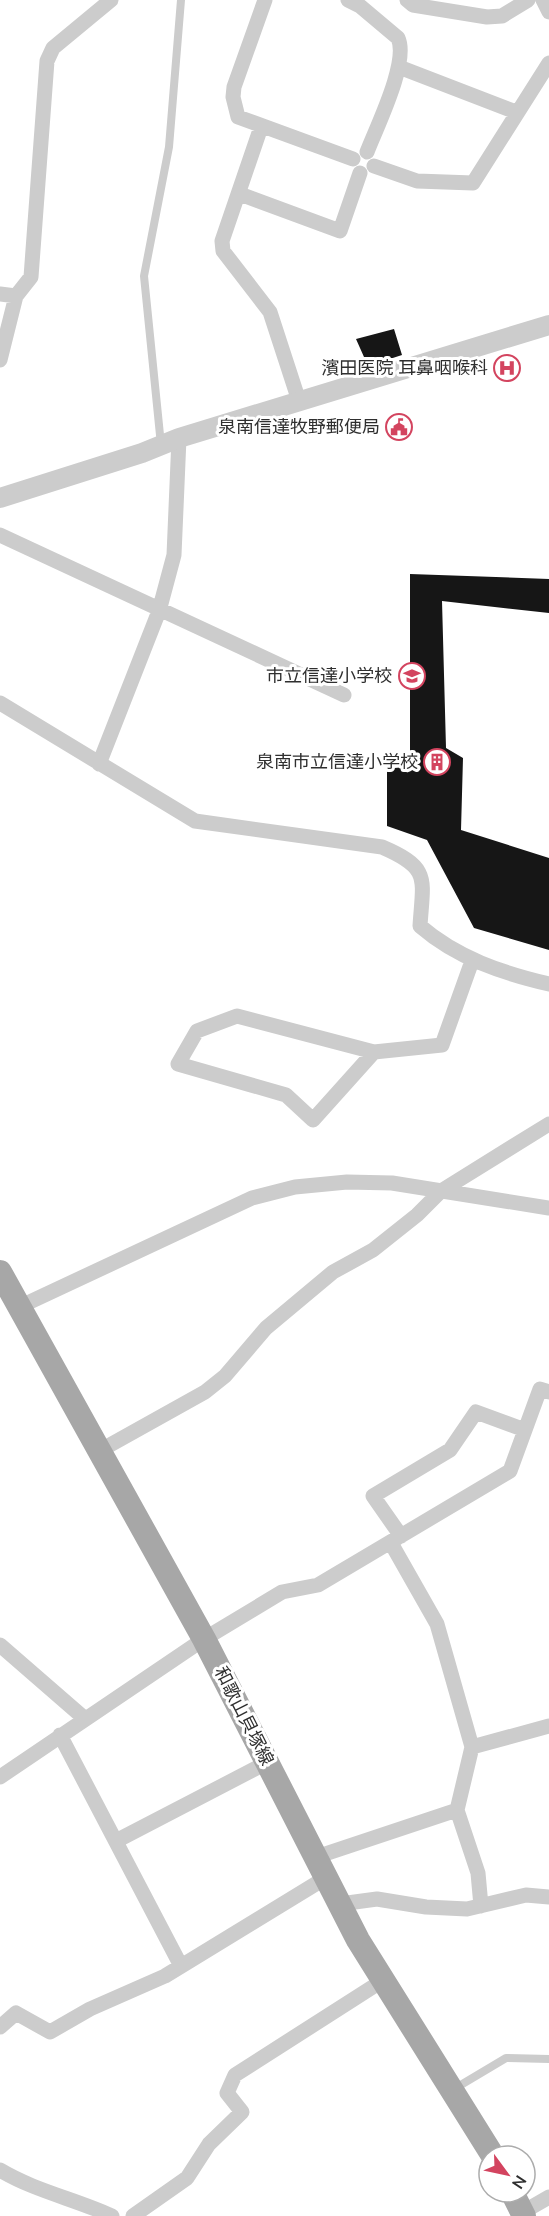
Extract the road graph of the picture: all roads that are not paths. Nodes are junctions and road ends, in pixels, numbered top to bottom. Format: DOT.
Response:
graph roads {
  1 [pos="111,0"];
  2 [pos="181,0"];
  3 [pos="265,0"];
  4 [pos="348,0"];
  5 [pos="407,0"];
  6 [pos="528,0"];
  7 [pos="543,0"];
  8 [pos="549,12"];
  9 [pos="549,63"];
  10 [pos="399,67"];
  11 [pos="516,112"];
  12 [pos="261,127"];
  13 [pos="363,162"];
  14 [pos="240,194"];
  15 [pos="0,294"];
  16 [pos="16,296"];
  17 [pos="549,325"];
  18 [pos="0,360"];
  19 [pos="299,401"];
  20 [pos="170,442"];
  21 [pos="0,498"];
  22 [pos="0,535"];
  23 [pos="159,610"];
  24 [pos="344,694"];
  25 [pos="0,703"];
  26 [pos="99,764"];
  27 [pos="472,961"];
  28 [pos="549,984"];
  29 [pos="374,1052"];
  30 [pos="549,1124"];
  31 [pos="441,1191"];
  32 [pos="549,1208"];
  33 [pos="0,1272"];
  34 [pos="19,1307"];
  35 [pos="549,1392"];
  36 [pos="525,1430"];
  37 [pos="101,1450"];
  38 [pos="396,1540"];
  39 [pos="204,1639"];
  40 [pos="0,1646"];
  41 [pos="84,1718"];
  42 [pos="549,1726"];
  43 [pos="60,1735"];
  44 [pos="472,1747"];
  45 [pos="268,1762"];
  46 [pos="0,1777"];
  47 [pos="457,1810"];
  48 [pos="116,1841"];
  49 [pos="321,1867"];
  50 [pos="549,1897"];
  51 [pos="340,1904"];
  52 [pos="481,1906"];
  53 [pos="181,1966"];
  54 [pos="382,1981"];
  55 [pos="0,2027"];
  56 [pos="549,2059"];
  57 [pos="452,2090"];
  58 [pos="486,2144"];
  59 [pos="0,2170"];
  60 [pos="549,2197"];
  61 [pos="521,2210"];
  62 [pos="112,2216"];
  63 [pos="133,2216"];
  1 -- 16 [label="street"];
  2 -- 20 [label="lane"];
  3 -- 12 [label="street"];
  4 -- 10 [label="street"];
  5 -- 6 [label="street"];
  7 -- 8 [label="street"];
  9 -- 11 [label="street"];
  10 -- 11 [label="street"];
  10 -- 13 [label="street"];
  11 -- 13 [label="street"];
  12 -- 13 [label="street"];
  12 -- 14 [label="street"];
  13 -- 14 [label="street"];
  14 -- 19 [label="street"];
  15 -- 16 [label="street"];
  16 -- 18 [label="street"];
  17 -- 19 [label="street"];
  19 -- 20 [label="street"];
  20 -- 21 [label="street"];
  20 -- 23 [label="street"];
  22 -- 23 [label="street"];
  23 -- 24 [label="street"];
  23 -- 26 [label="street"];
  25 -- 26 [label="street"];
  26 -- 27 [label="street"];
  27 -- 28 [label="street"];
  27 -- 29 [label="street"];
  29 -- 29 [label="street"];
  30 -- 31 [label="street"];
  31 -- 32 [label="street"];
  31 -- 34 [label="street"];
  31 -- 37 [label="street"];
  33 -- 34 [label="main road, 和歌山貝塚線"];
  34 -- 37 [label="main road, 和歌山貝塚線"];
  35 -- 36 [label="street"];
  36 -- 38 [label="street"];
  36 -- 38 [label="street"];
  37 -- 39 [label="main road, 和歌山貝塚線"];
  38 -- 39 [label="street"];
  38 -- 44 [label="street"];
  39 -- 41 [label="street"];
  39 -- 45 [label="main road, 和歌山貝塚線"];
  40 -- 41 [label="street"];
  41 -- 43 [label="street"];
  42 -- 44 [label="street"];
  43 -- 46 [label="street"];
  43 -- 48 [label="street"];
  44 -- 47 [label="street"];
  45 -- 48 [label="street"];
  45 -- 49 [label="main road, 和歌山貝塚線"];
  47 -- 49 [label="street"];
  47 -- 52 [label="street"];
  48 -- 53 [label="street"];
  49 -- 51 [label="main road, 和歌山貝塚線"];
  49 -- 53 [label="street"];
  50 -- 52 [label="street"];
  51 -- 52 [label="street"];
  51 -- 54 [label="main road, 和歌山貝塚線"];
  53 -- 55 [label="street"];
  54 -- 57 [label="main road, 和歌山貝塚線"];
  54 -- 63 [label="street"];
  56 -- 57 [label="lane"];
  57 -- 58 [label="main road, 和歌山貝塚線"];
  59 -- 62 [label="street"];
  60 -- 61 [label="street"];
}
